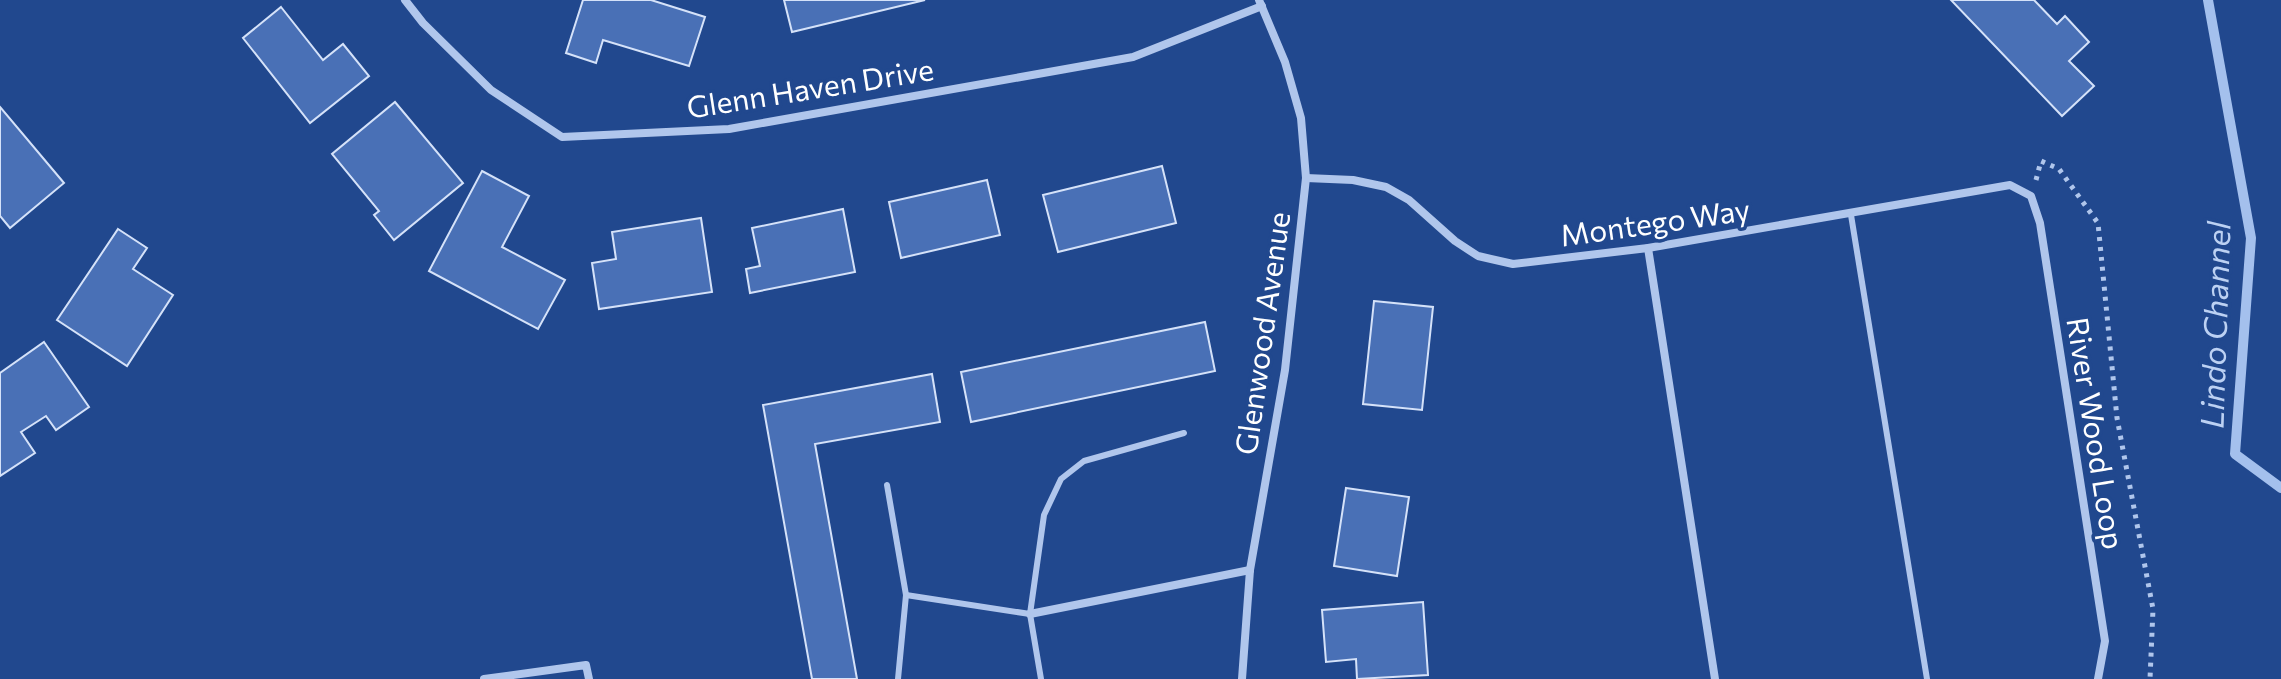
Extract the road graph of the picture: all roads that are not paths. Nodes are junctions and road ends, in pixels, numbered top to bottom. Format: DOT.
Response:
graph roads {
  1 [pos="405,0"];
  2 [pos="1261,3"];
  3 [pos="1306,178"];
  4 [pos="2031,196"];
  5 [pos="1851,215"];
  6 [pos="1648,248"];
  7 [pos="1184,433"];
  8 [pos="887,485"];
  9 [pos="1250,570"];
  10 [pos="906,595"];
  11 [pos="1030,614"];
  12 [pos="484,679"];
  13 [pos="589,679"];
  14 [pos="898,679"];
  15 [pos="1041,679"];
  16 [pos="1242,679"];
  17 [pos="1715,679"];
  18 [pos="1927,679"];
  19 [pos="2098,679"];
  1 -- 2 [label="street, Glenn Haven Drive"];
  2 -- 3 [label="street, Glenwood Avenue"];
  3 -- 6 [label="street, Montego Way"];
  3 -- 9 [label="street, Glenwood Avenue"];
  4 -- 5 [label="street, Montego Way"];
  4 -- 19 [label="street, River Wood Loop"];
  5 -- 6 [label="street, Montego Way"];
  5 -- 18 [label="lane"];
  6 -- 17 [label="street"];
  7 -- 11 [label="lane"];
  8 -- 10 [label="lane"];
  9 -- 11 [label="street"];
  9 -- 16 [label="street, Glenwood Avenue"];
  10 -- 11 [label="lane"];
  10 -- 14 [label="lane"];
  11 -- 15 [label="lane"];
  12 -- 13 [label="street"];
}
